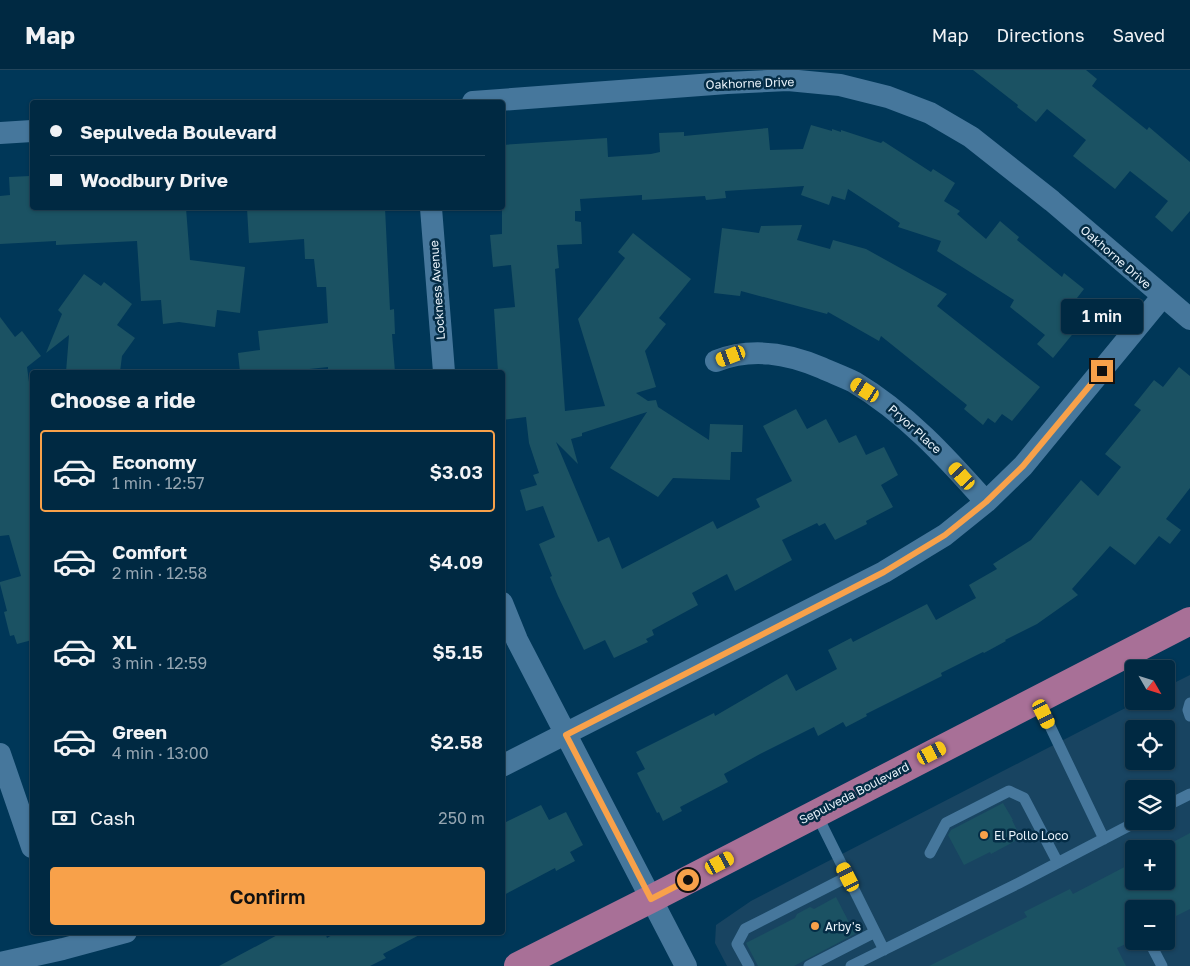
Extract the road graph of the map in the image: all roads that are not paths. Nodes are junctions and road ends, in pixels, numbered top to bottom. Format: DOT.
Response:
graph roads {
  1 [pos="500,100"];
  2 [pos="30,131"];
  3 [pos="0,133"];
  4 [pos="431,210"];
  5 [pos="1162,297"];
  6 [pos="1190,319"];
  7 [pos="716,362"];
  8 [pos="444,370"];
  9 [pos="986,502"];
  10 [pos="505,610"];
  11 [pos="1190,621"];
  12 [pos="1036,699"];
  13 [pos="1190,703"];
  14 [pos="1190,716"];
  15 [pos="566,735"];
  16 [pos="0,754"];
  17 [pos="505,765"];
  18 [pos="1190,794"];
  19 [pos="1175,802"];
  20 [pos="816,813"];
  21 [pos="1125,828"];
  22 [pos="1104,839"];
  23 [pos="30,840"];
  24 [pos="930,853"];
  25 [pos="1058,863"];
  26 [pos="848,877"];
  27 [pos="651,899"];
  28 [pos="875,932"];
  29 [pos="104,935"];
  30 [pos="61,941"];
  31 [pos="884,950"];
  32 [pos="1154,950"];
  33 [pos="0,963"];
  34 [pos="518,966"];
  35 [pos="686,966"];
  36 [pos="749,966"];
  37 [pos="809,966"];
  38 [pos="851,966"];
  39 [pos="1162,966"];
  1 -- 5 [label="street, Oakhorne Drive"];
  2 -- 3 [label="street"];
  4 -- 8 [label="street, Lockness Avenue"];
  5 -- 6 [label="street, Oakhorne Drive"];
  5 -- 9 [label="street"];
  7 -- 9 [label="street, Pryor Place"];
  9 -- 15 [label="street"];
  10 -- 15 [label="street"];
  11 -- 12 [label="main road, Sepulveda Boulevard"];
  12 -- 20 [label="main road, Sepulveda Boulevard"];
  12 -- 22 [label="lane"];
  13 -- 14 [label="lane"];
  15 -- 17 [label="street"];
  15 -- 27 [label="street"];
  16 -- 23 [label="street"];
  18 -- 19 [label="lane"];
  20 -- 26 [label="lane"];
  20 -- 27 [label="main road, Sepulveda Boulevard"];
  21 -- 22 [label="lane"];
  22 -- 25 [label="lane"];
  24 -- 25 [label="lane"];
  25 -- 31 [label="lane"];
  26 -- 28 [label="lane"];
  26 -- 36 [label="lane"];
  27 -- 34 [label="main road, Sepulveda Boulevard"];
  27 -- 35 [label="street"];
  28 -- 31 [label="lane"];
  28 -- 37 [label="lane"];
  29 -- 30 [label="street"];
  30 -- 33 [label="street"];
  31 -- 38 [label="lane"];
  32 -- 39 [label="lane"];
}
